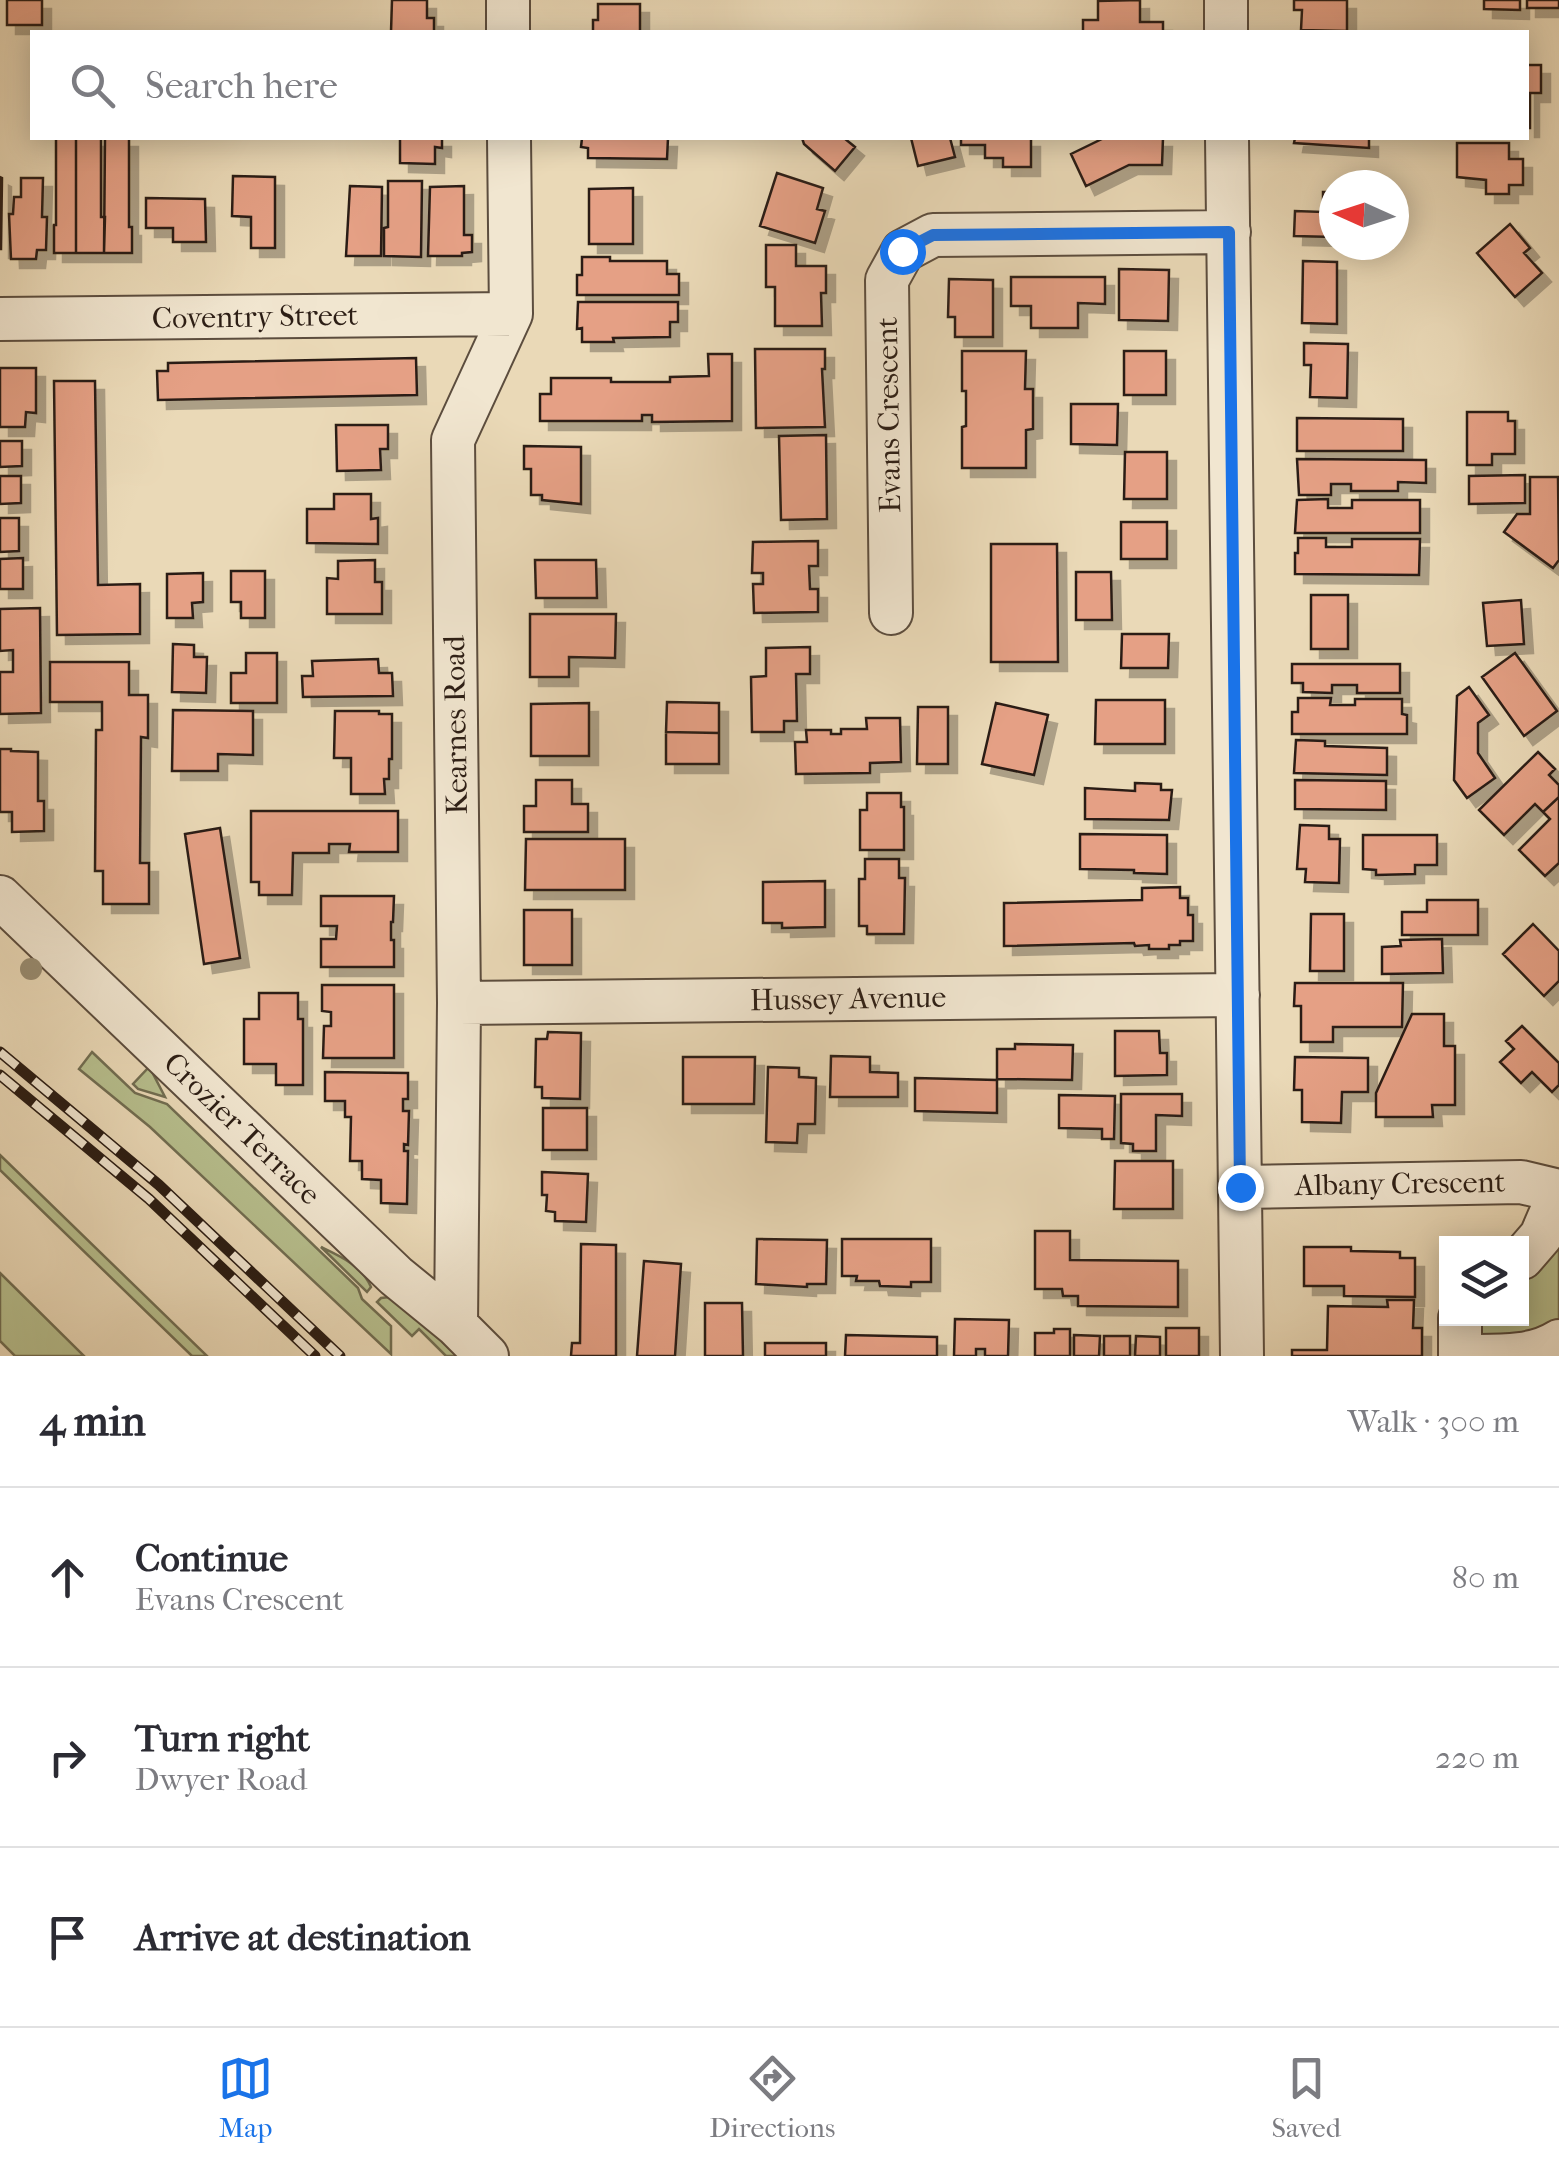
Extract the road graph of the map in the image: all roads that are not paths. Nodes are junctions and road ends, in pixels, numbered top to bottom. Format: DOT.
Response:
graph roads {
  1 [pos="508,0"];
  2 [pos="1226,0"];
  3 [pos="508,30"];
  4 [pos="1226,30"];
  5 [pos="509,140"];
  6 [pos="1228,140"];
  7 [pos="1229,232"];
  8 [pos="511,314"];
  9 [pos="0,319"];
  10 [pos="891,613"];
  11 [pos="0,897"];
  12 [pos="1238,995"];
  13 [pos="459,1002"];
  14 [pos="1240,1187"];
  15 [pos="1559,1193"];
  16 [pos="1529,1249"];
  17 [pos="456,1325"];
  18 [pos="1460,1326"];
  19 [pos="1559,1341"];
  20 [pos="487,1356"];
  21 [pos="1242,1356"];
  22 [pos="1460,1356"];
  23 [pos="1478,1356"];
  1 -- 3 [label="street"];
  2 -- 4 [label="street"];
  5 -- 8 [label="street, Kearnes Road"];
  6 -- 7 [label="street"];
  7 -- 10 [label="street, Evans Crescent"];
  7 -- 12 [label="street"];
  8 -- 9 [label="street, Coventry Street"];
  8 -- 13 [label="street, Kearnes Road"];
  11 -- 17 [label="street, Crozier Terrace"];
  12 -- 13 [label="street, Hussey Avenue"];
  12 -- 14 [label="street"];
  13 -- 17 [label="street, Kearnes Road"];
  14 -- 15 [label="street, Albany Crescent"];
  14 -- 21 [label="street"];
  15 -- 16 [label="street"];
  17 -- 20 [label="street, Crozier Terrace"];
  18 -- 22 [label="street"];
  19 -- 23 [label="street"];
}
